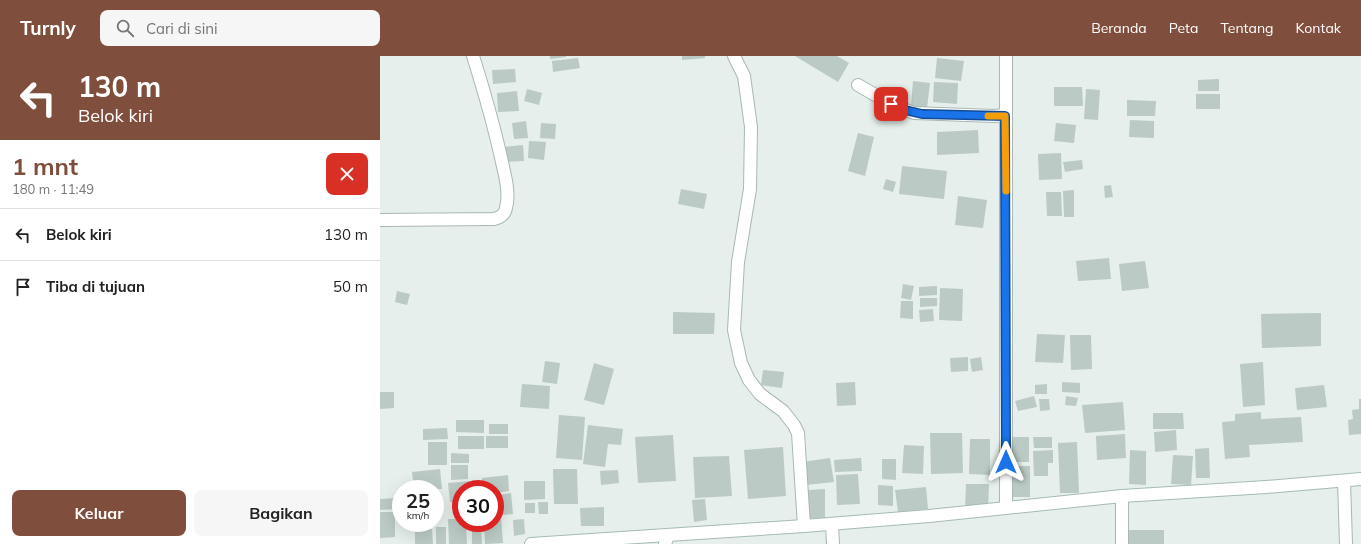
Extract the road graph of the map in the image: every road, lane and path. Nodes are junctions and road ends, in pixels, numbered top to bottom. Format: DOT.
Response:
graph roads {
  1 [pos="473,56"];
  2 [pos="734,56"];
  3 [pos="1006,56"];
  4 [pos="858,85"];
  5 [pos="1005,116"];
  6 [pos="380,220"];
  7 [pos="1361,479"];
  8 [pos="1344,481"];
  9 [pos="1122,496"];
  10 [pos="1006,508"];
  11 [pos="832,524"];
  12 [pos="804,526"];
  13 [pos="667,540"];
  14 [pos="531,544"];
  15 [pos="833,544"];
  16 [pos="1122,544"];
  17 [pos="1346,544"];
  1 -- 6 [label="street"];
  2 -- 12 [label="street"];
  3 -- 5 [label="street"];
  4 -- 5 [label="street"];
  5 -- 10 [label="street"];
  7 -- 8 [label="street"];
  8 -- 9 [label="street"];
  8 -- 17 [label="street"];
  9 -- 10 [label="street"];
  9 -- 16 [label="street"];
  10 -- 11 [label="street"];
  11 -- 12 [label="street"];
  11 -- 15 [label="street"];
  12 -- 13 [label="street"];
  13 -- 14 [label="street"];
}
